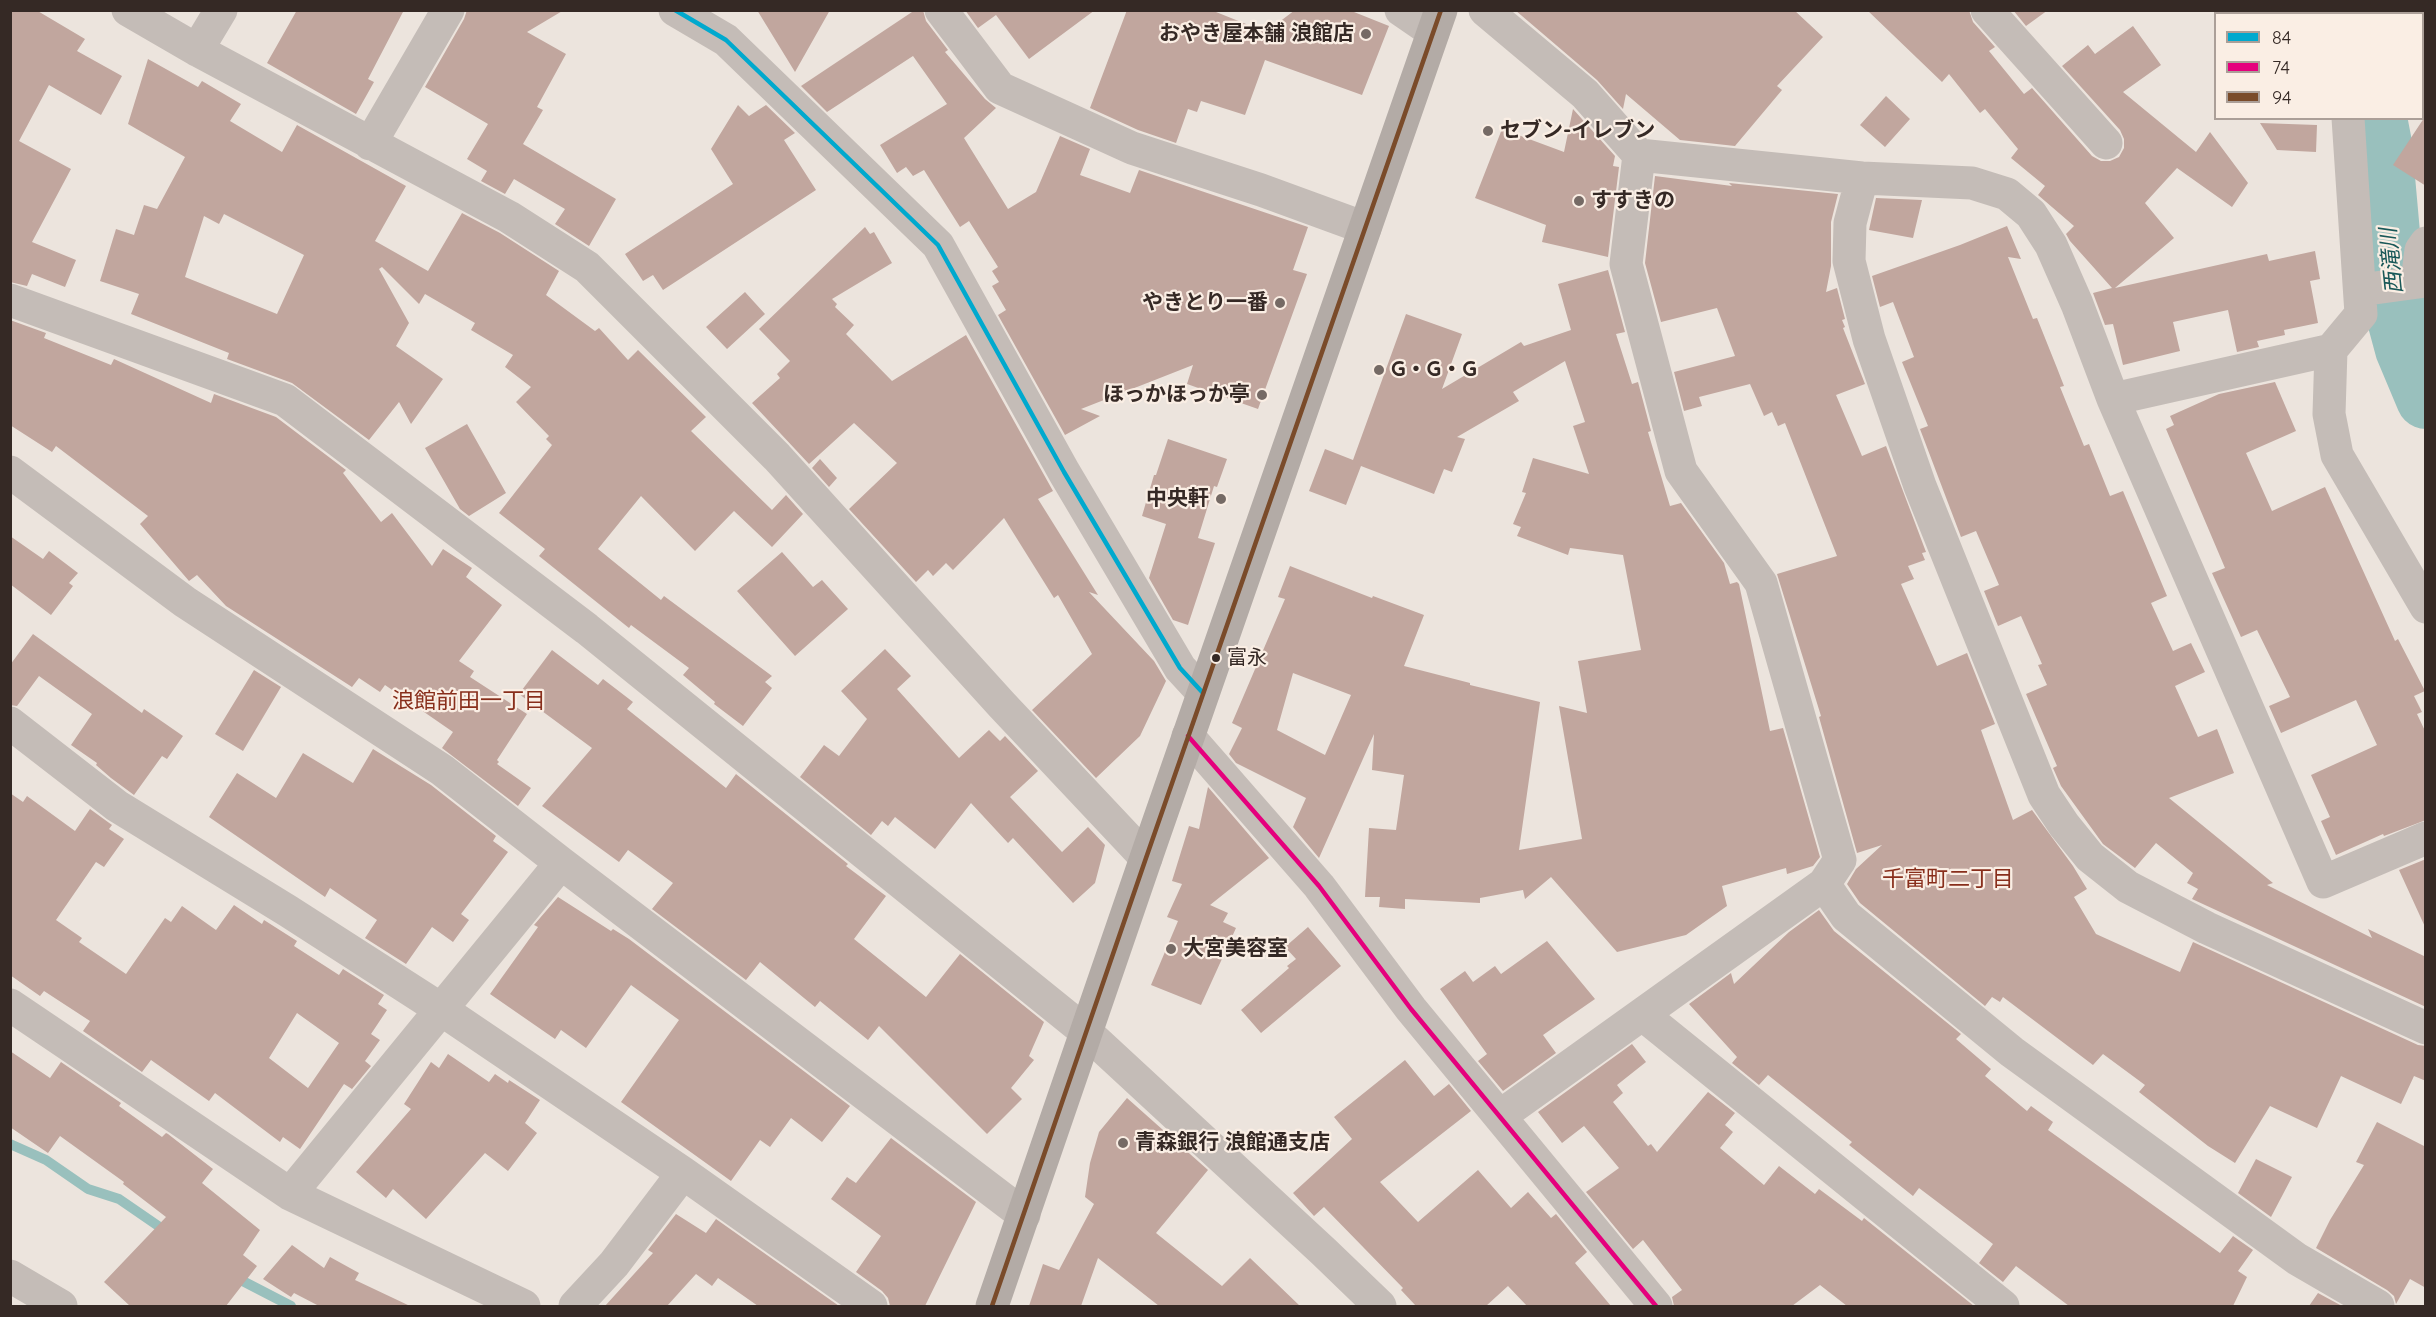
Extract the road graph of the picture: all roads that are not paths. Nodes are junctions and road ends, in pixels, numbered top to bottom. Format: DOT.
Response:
graph roads {
  1 [pos="128,10"];
  2 [pos="221,10"];
  3 [pos="448,10"];
  4 [pos="675,10"];
  5 [pos="941,10"];
  6 [pos="1401,10"];
  7 [pos="1485,10"];
  8 [pos="1987,10"];
  9 [pos="1437,21"];
  10 [pos="197,50"];
  11 [pos="2349,120"];
  12 [pos="2106,143"];
  13 [pos="370,144"];
  14 [pos="1639,155"];
  15 [pos="1862,178"];
  16 [pos="1365,228"];
  17 [pos="2426,243"];
  18 [pos="2399,284"];
  19 [pos="10,300"];
  20 [pos="2331,350"];
  21 [pos="2113,399"];
  22 [pos="10,472"];
  23 [pos="2426,607"];
  24 [pos="1203,693"];
  25 [pos="10,723"];
  26 [pos="1188,736"];
  27 [pos="2426,838"];
  28 [pos="1146,858"];
  29 [pos="561,863"];
  30 [pos="1824,884"];
  31 [pos="10,1005"];
  32 [pos="442,1010"];
  33 [pos="1643,1015"];
  34 [pos="2426,1028"];
  35 [pos="1086,1032"];
  36 [pos="1500,1116"];
  37 [pos="683,1173"];
  38 [pos="290,1194"];
  39 [pos="1024,1215"];
  40 [pos="10,1276"];
  41 [pos="61,1306"];
  42 [pos="524,1306"];
  43 [pos="575,1306"];
  44 [pos="871,1306"];
  45 [pos="993,1306"];
  46 [pos="1380,1306"];
  47 [pos="1656,1306"];
  48 [pos="2003,1306"];
  49 [pos="2378,1306"];
  1 -- 10 [label="street"];
  2 -- 10 [label="street"];
  3 -- 13 [label="street"];
  4 -- 24 [label="street"];
  5 -- 16 [label="street"];
  6 -- 9 [label="street"];
  7 -- 14 [label="street"];
  8 -- 12 [label="street"];
  9 -- 16 [label="main road"];
  10 -- 13 [label="street"];
  11 -- 18 [label="street"];
  13 -- 28 [label="street"];
  14 -- 15 [label="street"];
  14 -- 30 [label="street"];
  15 -- 21 [label="street"];
  15 -- 34 [label="street"];
  16 -- 24 [label="main road"];
  17 -- 18 [label="street"];
  18 -- 20 [label="street"];
  19 -- 35 [label="street"];
  20 -- 21 [label="street"];
  20 -- 23 [label="street"];
  21 -- 27 [label="street"];
  22 -- 29 [label="street"];
  24 -- 26 [label="main road"];
  25 -- 32 [label="street"];
  26 -- 28 [label="main road"];
  26 -- 36 [label="street"];
  28 -- 35 [label="main road"];
  29 -- 32 [label="street"];
  29 -- 39 [label="street"];
  30 -- 33 [label="street"];
  30 -- 49 [label="street"];
  31 -- 38 [label="street"];
  32 -- 37 [label="street"];
  32 -- 38 [label="street"];
  33 -- 36 [label="street"];
  33 -- 48 [label="street"];
  35 -- 39 [label="main road"];
  35 -- 46 [label="street"];
  36 -- 47 [label="street"];
  37 -- 43 [label="street"];
  37 -- 44 [label="street"];
  38 -- 42 [label="street"];
  39 -- 45 [label="main road"];
  40 -- 41 [label="street"];
}
